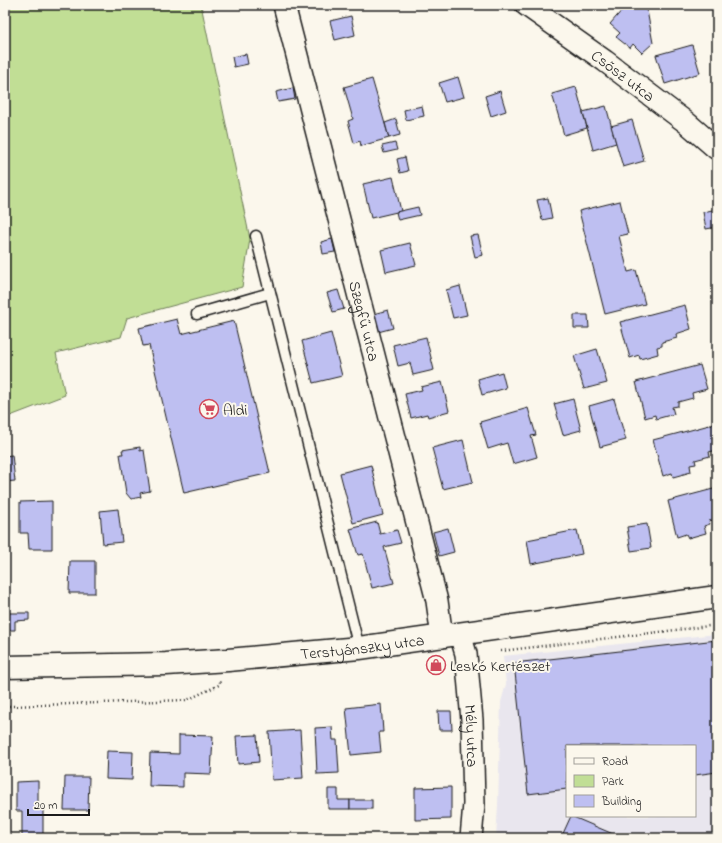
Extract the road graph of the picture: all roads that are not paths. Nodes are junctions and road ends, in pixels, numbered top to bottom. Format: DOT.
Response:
graph roads {
  1 [pos="284,5"];
  2 [pos="526,5"];
  3 [pos="717,149"];
  4 [pos="256,236"];
  5 [pos="270,293"];
  6 [pos="197,314"];
  7 [pos="717,597"];
  8 [pos="451,635"];
  9 [pos="359,648"];
  10 [pos="5,667"];
  11 [pos="471,838"];
  1 -- 8 [label="street, Szegfű utca"];
  2 -- 3 [label="street, Csősz utca"];
  4 -- 5 [label="lane"];
  5 -- 6 [label="lane"];
  5 -- 9 [label="lane"];
  7 -- 8 [label="main road, Terstyánszky utca"];
  8 -- 9 [label="main road, Terstyánszky utca"];
  8 -- 11 [label="street, Mély utca"];
  9 -- 10 [label="main road, Terstyánszky utca"];
}
